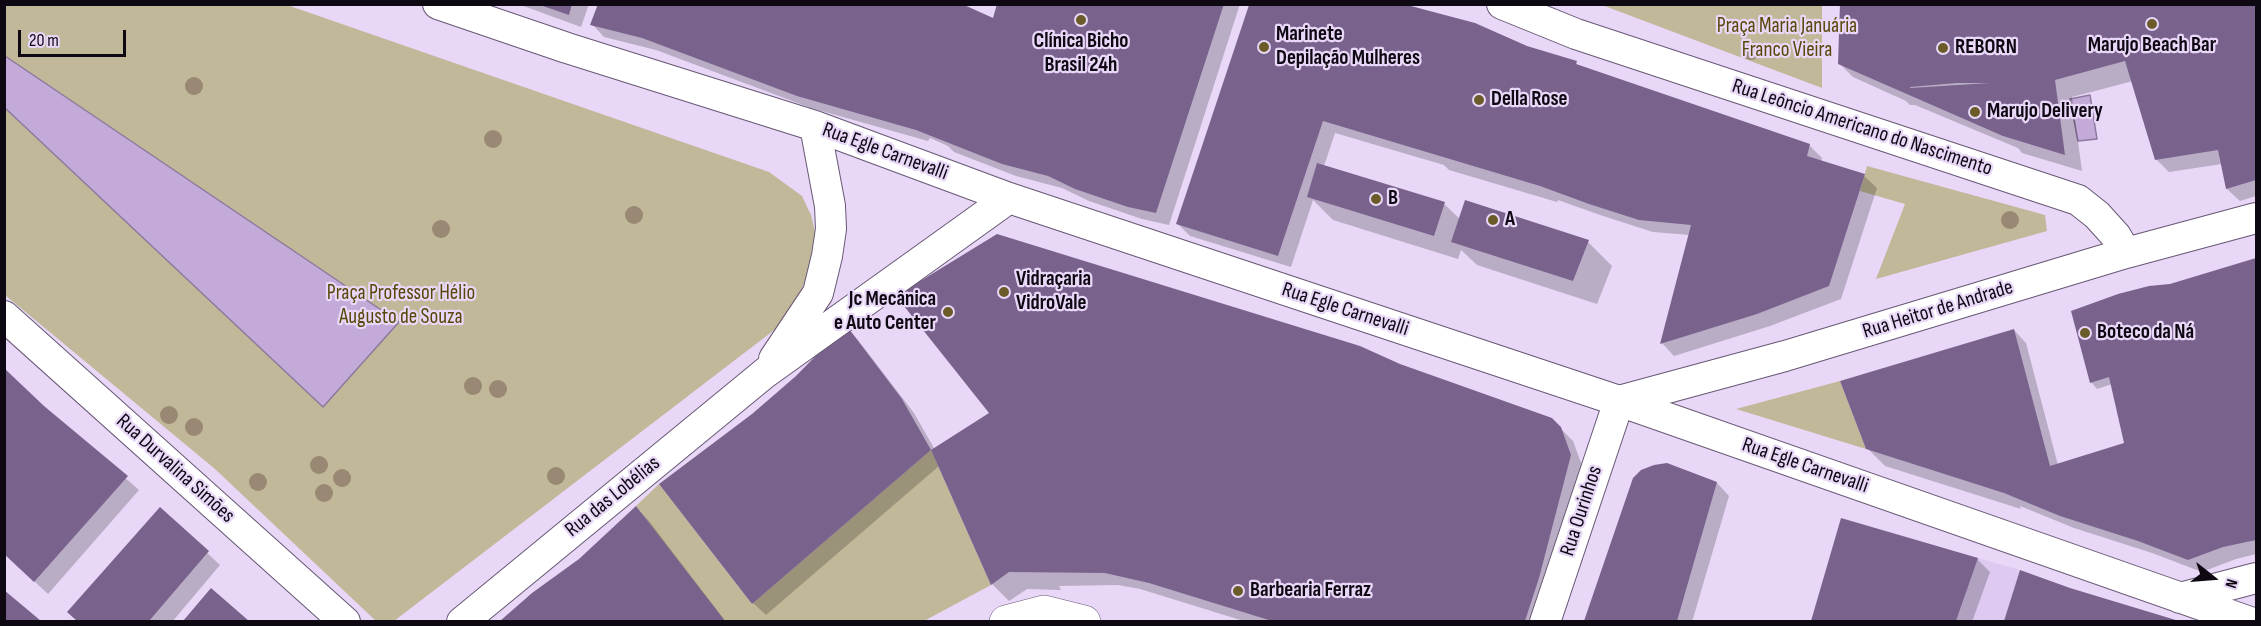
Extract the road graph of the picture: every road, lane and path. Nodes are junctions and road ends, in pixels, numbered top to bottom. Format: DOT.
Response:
graph roads {
  1 [pos="438,4"];
  2 [pos="1502,4"];
  3 [pos="1565,4"];
  4 [pos="1576,34"];
  5 [pos="815,126"];
  6 [pos="1009,198"];
  7 [pos="2256,218"];
  8 [pos="2126,253"];
  9 [pos="4,316"];
  10 [pos="765,374"];
  11 [pos="1619,401"];
  12 [pos="2256,578"];
  13 [pos="2180,598"];
  14 [pos="345,621"];
  15 [pos="462,621"];
  16 [pos="1006,621"];
  17 [pos="1084,621"];
  18 [pos="1545,621"];
  19 [pos="2250,621"];
  1 -- 5 [label="street, Rua Egle Carnevalli"];
  2 -- 4 [label="street, Rua Leôncio Americano do Nascimento"];
  3 -- 4 [label="street"];
  4 -- 8 [label="street, Rua Leôncio Americano do Nascimento"];
  5 -- 6 [label="street, Rua Egle Carnevalli"];
  5 -- 10 [label="street, Rua das Lobélias"];
  6 -- 10 [label="street, Rua das Lobélias"];
  6 -- 11 [label="street, Rua Egle Carnevalli"];
  7 -- 8 [label="street, Rua Heitor de Andrade"];
  8 -- 11 [label="street, Rua Heitor de Andrade"];
  9 -- 14 [label="street, Rua Durvalina Simões"];
  10 -- 15 [label="street, Rua das Lobélias"];
  11 -- 13 [label="street, Rua Egle Carnevalli"];
  11 -- 18 [label="street, Rua Ourinhos"];
  12 -- 13 [label="street"];
  13 -- 19 [label="street, Rua Egle Carnevalli"];
  16 -- 17 [label="street"];
}
